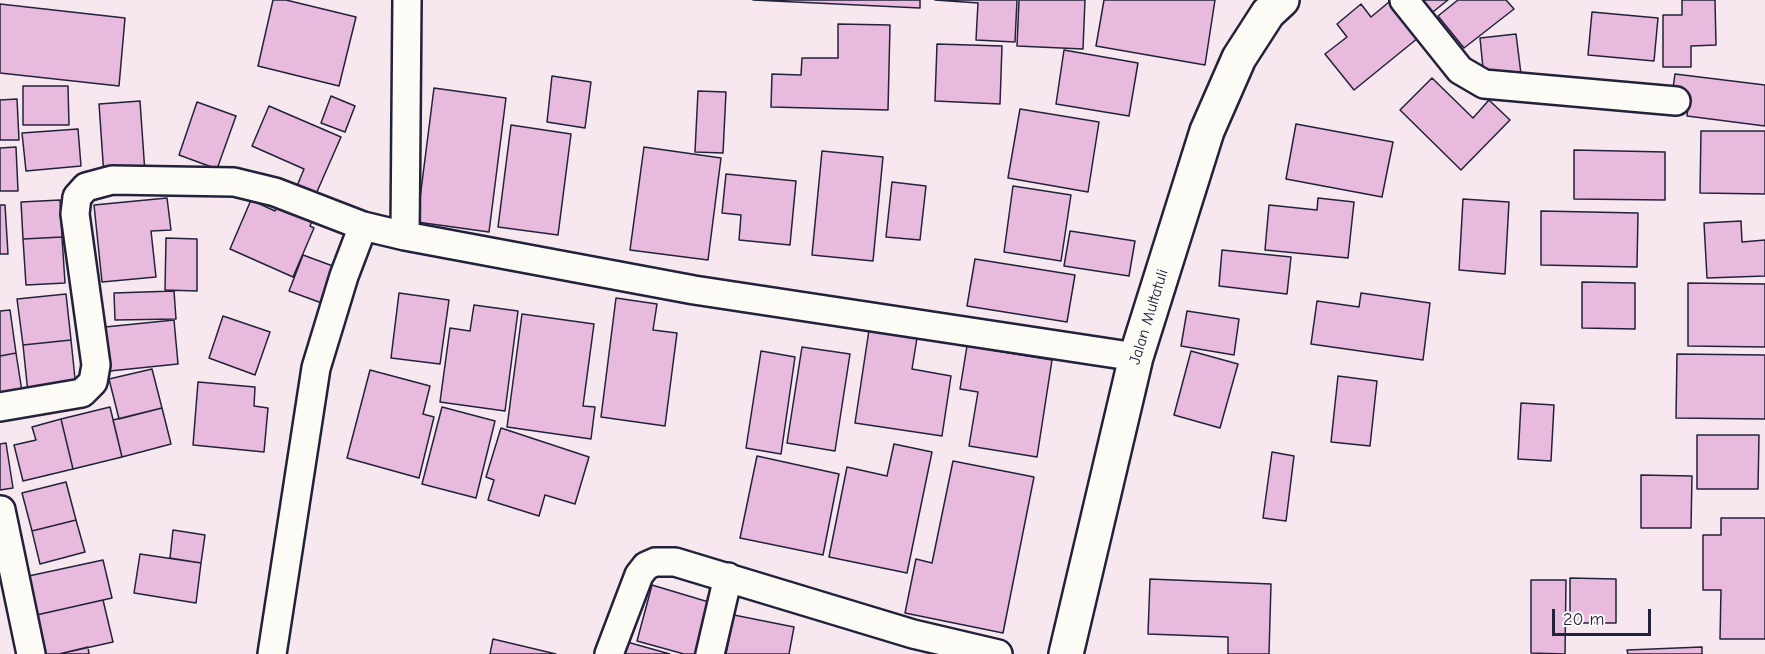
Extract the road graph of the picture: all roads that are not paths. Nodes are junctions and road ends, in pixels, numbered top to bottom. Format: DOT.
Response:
graph roads {
  1 [pos="406,0"];
  2 [pos="1282,0"];
  3 [pos="1404,0"];
  4 [pos="1676,101"];
  5 [pos="363,226"];
  6 [pos="405,236"];
  7 [pos="1136,357"];
  8 [pos="0,407"];
  9 [pos="1,510"];
  10 [pos="728,577"];
  11 [pos="31,654"];
  12 [pos="272,654"];
  13 [pos="609,654"];
  14 [pos="710,654"];
  15 [pos="998,654"];
  16 [pos="1066,654"];
  1 -- 6 [label="street"];
  2 -- 7 [label="main road, Jalan Multatuli"];
  3 -- 4 [label="street"];
  5 -- 6 [label="street"];
  5 -- 8 [label="street"];
  5 -- 12 [label="street"];
  6 -- 7 [label="street"];
  7 -- 16 [label="main road, Jalan Multatuli"];
  9 -- 11 [label="street"];
  10 -- 13 [label="street"];
  10 -- 14 [label="street"];
  10 -- 15 [label="street"];
}
